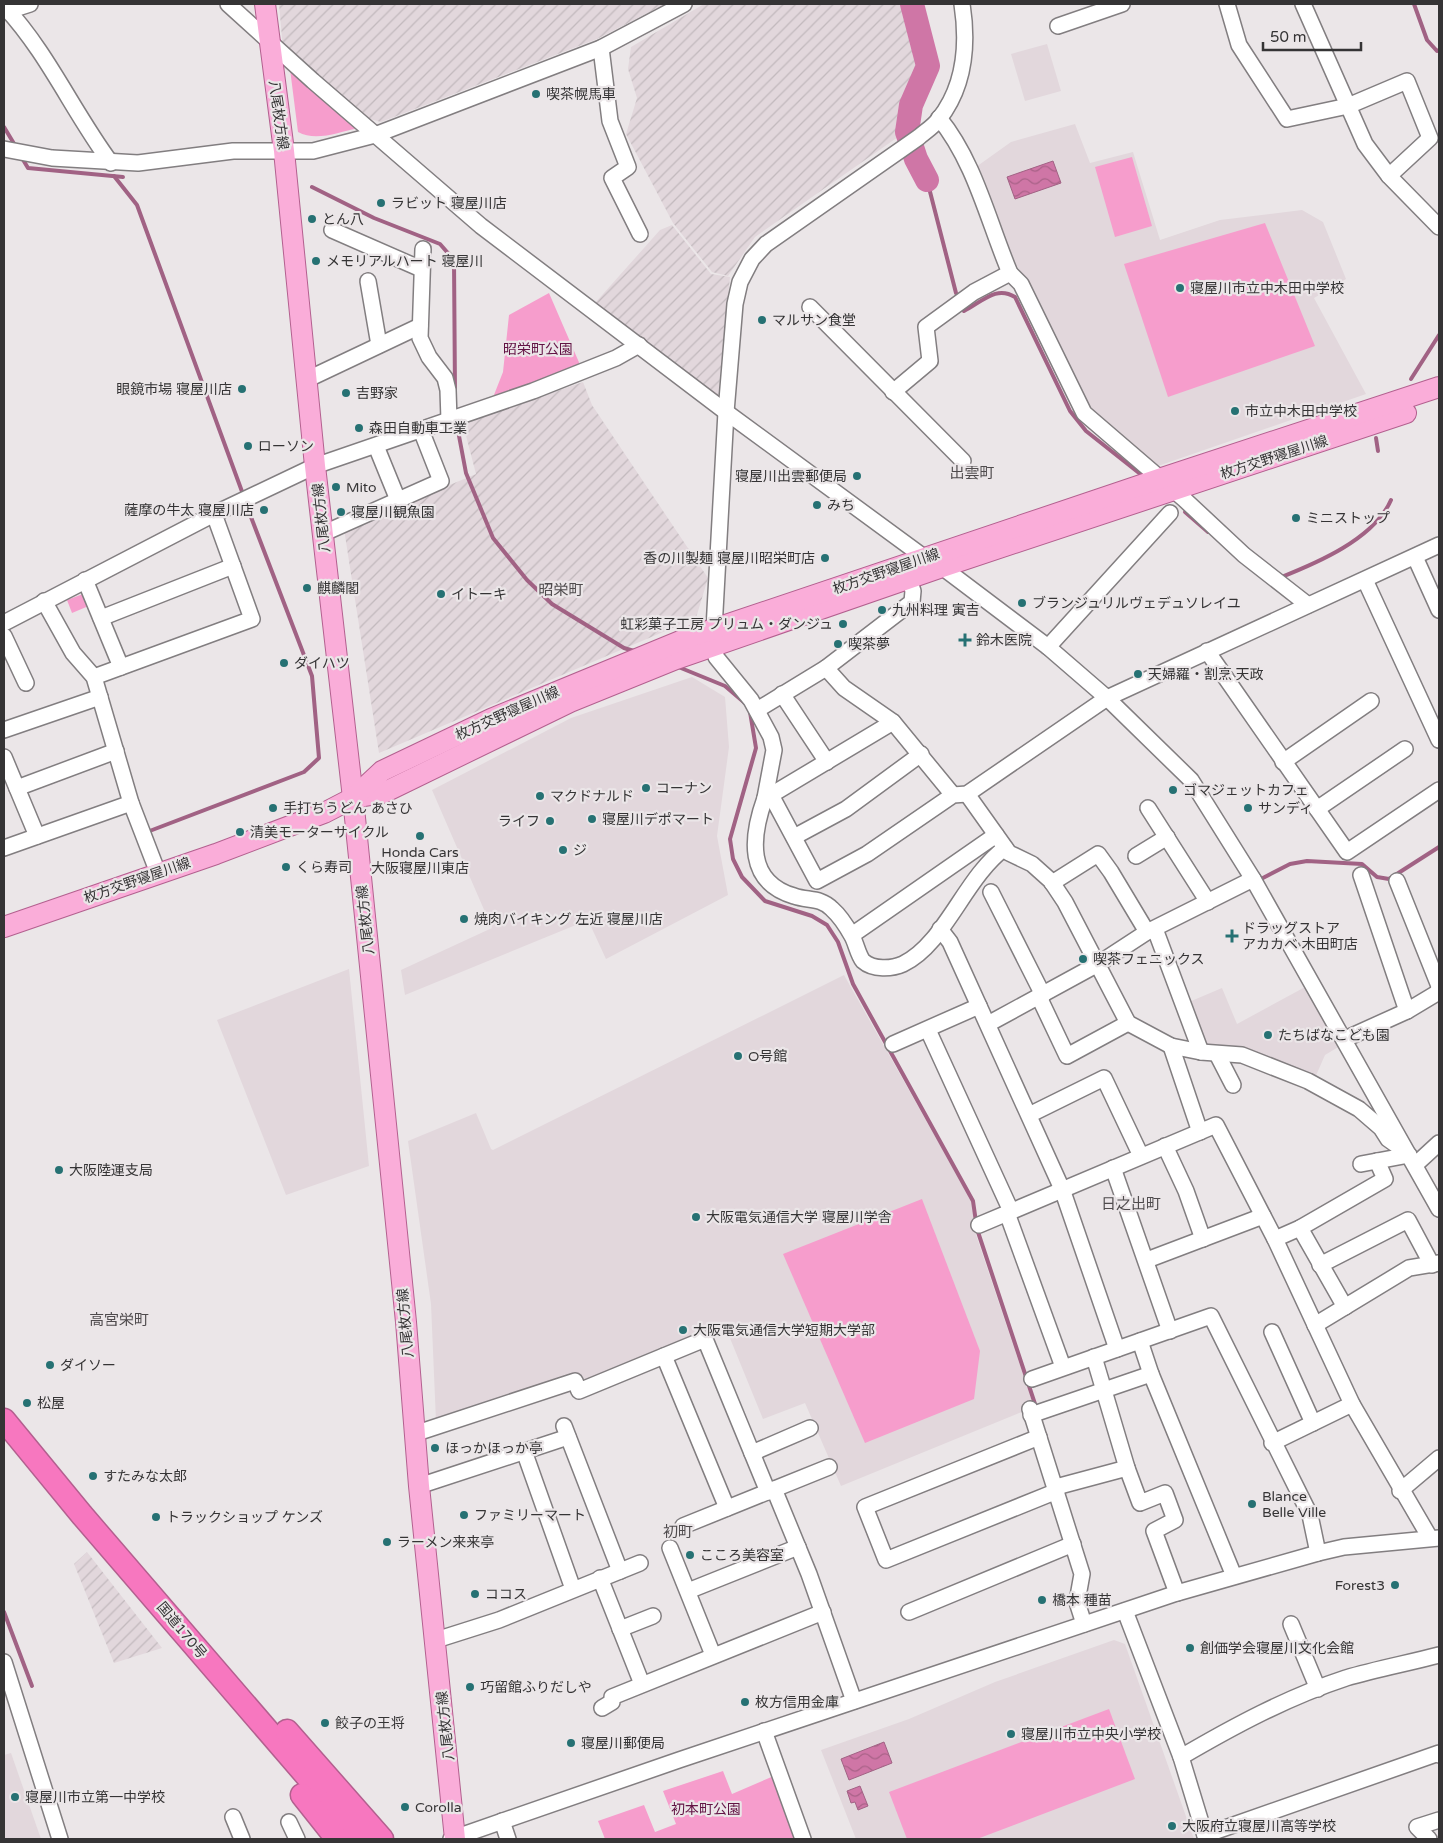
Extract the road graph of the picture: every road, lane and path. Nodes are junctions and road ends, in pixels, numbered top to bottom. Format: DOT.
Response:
graph roads {
  1 [pos="30,4"];
  2 [pos="228,4"];
  3 [pos="265,4"];
  4 [pos="684,4"];
  5 [pos="962,4"];
  6 [pos="1227,4"];
  7 [pos="1303,4"];
  8 [pos="1114,5"];
  9 [pos="6,8"];
  10 [pos="1058,26"];
  11 [pos="268,38"];
  12 [pos="602,48"];
  13 [pos="1348,106"];
  14 [pos="939,118"];
  15 [pos="375,134"];
  16 [pos="284,151"];
  17 [pos="17,152"];
  18 [pos="111,163"];
  19 [pos="1390,176"];
  20 [pos="1439,227"];
  21 [pos="332,230"];
  22 [pos="640,234"];
  23 [pos="423,249"];
  24 [pos="420,269"];
  25 [pos="1010,272"];
  26 [pos="368,280"];
  27 [pos="810,307"];
  28 [pos="420,326"];
  29 [pos="379,345"];
  30 [pos="639,345"];
  31 [pos="306,380"];
  32 [pos="1439,387"];
  33 [pos="893,392"];
  34 [pos="1439,402"];
  35 [pos="726,412"];
  36 [pos="454,418"];
  37 [pos="421,430"];
  38 [pos="376,446"];
  39 [pos="963,461"];
  40 [pos="315,466"];
  41 [pos="1166,485"];
  42 [pos="398,500"];
  43 [pos="1170,513"];
  44 [pos="214,514"];
  45 [pos="322,534"];
  46 [pos="1439,545"];
  47 [pos="1415,557"];
  48 [pos="934,562"];
  49 [pos="233,566"];
  50 [pos="909,579"];
  51 [pos="85,580"];
  52 [pos="1365,580"];
  53 [pos="44,601"];
  54 [pos="1308,605"];
  55 [pos="1439,610"];
  56 [pos="101,618"];
  57 [pos="4,623"];
  58 [pos="4,636"];
  59 [pos="714,637"];
  60 [pos="1048,647"];
  61 [pos="1207,651"];
  62 [pos="652,660"];
  63 [pos="121,667"];
  64 [pos="826,668"];
  65 [pos="94,677"];
  66 [pos="26,683"];
  67 [pos="782,694"];
  68 [pos="100,697"];
  69 [pos="1106,698"];
  70 [pos="1371,701"];
  71 [pos="757,710"];
  72 [pos="893,722"];
  73 [pos="4,730"];
  74 [pos="1438,737"];
  75 [pos="1406,750"];
  76 [pos="116,751"];
  77 [pos="921,754"];
  78 [pos="4,757"];
  79 [pos="827,762"];
  80 [pos="1284,762"];
  81 [pos="16,788"];
  82 [pos="1439,790"];
  83 [pos="960,794"];
  84 [pos="768,797"];
  85 [pos="353,798"];
  86 [pos="132,803"];
  87 [pos="1148,808"];
  88 [pos="1317,809"];
  89 [pos="37,836"];
  90 [pos="1166,837"];
  91 [pos="794,838"];
  92 [pos="1001,842"];
  93 [pos="4,848"];
  94 [pos="1136,856"];
  95 [pos="158,873"];
  96 [pos="1361,875"];
  97 [pos="1253,879"];
  98 [pos="1397,881"];
  99 [pos="1052,883"];
  100 [pos="992,892"];
  101 [pos="1208,902"];
  102 [pos="4,927"];
  103 [pos="940,929"];
  104 [pos="1151,930"];
  105 [pos="852,935"];
  106 [pos="1098,964"];
  107 [pos="1439,987"];
  108 [pos="1041,996"];
  109 [pos="980,1006"];
  110 [pos="1406,1011"];
  111 [pos="1128,1023"];
  112 [pos="988,1024"];
  113 [pos="928,1030"];
  114 [pos="1345,1039"];
  115 [pos="893,1044"];
  116 [pos="1171,1046"];
  117 [pos="1201,1052"];
  118 [pos="1217,1054"];
  119 [pos="1233,1085"];
  120 [pos="1029,1115"];
  121 [pos="1200,1132"];
  122 [pos="1439,1143"];
  123 [pos="1165,1146"];
  124 [pos="1141,1156"];
  125 [pos="1412,1160"];
  126 [pos="1377,1161"];
  127 [pos="1361,1164"];
  128 [pos="1113,1168"];
  129 [pos="1062,1190"];
  130 [pos="1439,1209"];
  131 [pos="1009,1212"];
  132 [pos="1263,1216"];
  133 [pos="978,1225"];
  134 [pos="1300,1228"];
  135 [pos="1203,1239"];
  136 [pos="1275,1239"];
  137 [pos="1147,1260"];
  138 [pos="1436,1264"];
  139 [pos="1320,1265"];
  140 [pos="1345,1307"];
  141 [pos="1316,1325"];
  142 [pos="1170,1331"];
  143 [pos="1272,1332"];
  144 [pos="1140,1341"];
  145 [pos="1117,1349"];
  146 [pos="664,1356"];
  147 [pos="1094,1357"];
  148 [pos="1063,1367"];
  149 [pos="1151,1374"];
  150 [pos="1032,1379"];
  151 [pos="1104,1390"];
  152 [pos="1352,1404"];
  153 [pos="4,1420"];
  154 [pos="1313,1423"];
  155 [pos="810,1428"];
  156 [pos="414,1434"];
  157 [pos="1039,1437"];
  158 [pos="4,1442"];
  159 [pos="1272,1442"];
  160 [pos="524,1451"];
  161 [pos="752,1453"];
  162 [pos="1439,1458"];
  163 [pos="829,1467"];
  164 [pos="1127,1468"];
  165 [pos="50,1476"];
  166 [pos="418,1486"];
  167 [pos="1060,1487"];
  168 [pos="771,1491"];
  169 [pos="1400,1491"];
  170 [pos="727,1508"];
  171 [pos="683,1526"];
  172 [pos="1435,1538"];
  173 [pos="1073,1544"];
  174 [pos="798,1547"];
  175 [pos="670,1548"];
  176 [pos="1318,1553"];
  177 [pos="640,1563"];
  178 [pos="620,1571"];
  179 [pos="1237,1576"];
  180 [pos="600,1578"];
  181 [pos="573,1590"];
  182 [pos="688,1591"];
  183 [pos="1176,1593"];
  184 [pos="1125,1611"];
  185 [pos="823,1612"];
  186 [pos="909,1612"];
  187 [pos="653,1616"];
  188 [pos="1084,1624"];
  189 [pos="1290,1624"];
  190 [pos="620,1629"];
  191 [pos="436,1640"];
  192 [pos="713,1655"];
  193 [pos="1439,1655"];
  194 [pos="4,1662"];
  195 [pos="642,1684"];
  196 [pos="1318,1689"];
  197 [pos="854,1700"];
  198 [pos="602,1708"];
  199 [pos="764,1731"];
  200 [pos="1439,1756"];
  201 [pos="1181,1757"];
  202 [pos="233,1817"];
  203 [pos="1439,1820"];
  204 [pos="502,1821"];
  205 [pos="289,1822"];
  206 [pos="1205,1837"];
  207 [pos="60,1839"];
  208 [pos="242,1839"];
  209 [pos="297,1839"];
  210 [pos="337,1839"];
  211 [pos="361,1839"];
  212 [pos="382,1839"];
  213 [pos="454,1839"];
  214 [pos="508,1839"];
  215 [pos="804,1839"];
  216 [pos="1429,1839"];
  1 -- 9 [label="street"];
  2 -- 11 [label="street"];
  3 -- 11 [label="main road, 八尾枚方線"];
  4 -- 12 [label="street"];
  5 -- 14 [label="street"];
  6 -- 13 [label="street"];
  7 -- 13 [label="street"];
  8 -- 10 [label="street"];
  9 -- 18 [label="street"];
  11 -- 15 [label="street"];
  11 -- 16 [label="main road, 八尾枚方線"];
  12 -- 15 [label="street"];
  12 -- 22 [label="street"];
  13 -- 19 [label="street"];
  13 -- 19 [label="street"];
  14 -- 25 [label="street"];
  14 -- 35 [label="street"];
  15 -- 16 [label="street"];
  15 -- 30 [label="street"];
  16 -- 18 [label="street"];
  16 -- 31 [label="main road, 八尾枚方線"];
  17 -- 18 [label="street"];
  19 -- 20 [label="street"];
  21 -- 24 [label="street"];
  23 -- 24 [label="street"];
  24 -- 28 [label="street"];
  25 -- 33 [label="street"];
  25 -- 41 [label="street"];
  26 -- 29 [label="street"];
  27 -- 33 [label="street"];
  28 -- 29 [label="street"];
  28 -- 36 [label="street"];
  29 -- 31 [label="street"];
  30 -- 35 [label="street"];
  30 -- 36 [label="street"];
  31 -- 40 [label="main road, 八尾枚方線"];
  32 -- 41 [label="main road, 枚方交野寝屋川線"];
  33 -- 39 [label="street"];
  34 -- 41 [label="main road, 枚方交野寝屋川線"];
  35 -- 48 [label="street"];
  35 -- 59 [label="street"];
  36 -- 37 [label="street"];
  37 -- 38 [label="street"];
  37 -- 42 [label="street"];
  38 -- 40 [label="street"];
  38 -- 42 [label="street"];
  40 -- 44 [label="street"];
  40 -- 45 [label="main road, 八尾枚方線"];
  41 -- 48 [label="main road, 枚方交野寝屋川線"];
  41 -- 54 [label="street"];
  42 -- 45 [label="street"];
  43 -- 60 [label="street"];
  44 -- 49 [label="street"];
  44 -- 51 [label="street"];
  45 -- 85 [label="main road, 八尾枚方線"];
  46 -- 47 [label="street"];
  47 -- 52 [label="street"];
  47 -- 55 [label="street"];
  48 -- 50 [label="main road, 枚方交野寝屋川線"];
  48 -- 59 [label="main road, 枚方交野寝屋川線"];
  48 -- 60 [label="street"];
  49 -- 56 [label="street"];
  49 -- 63 [label="street"];
  50 -- 59 [label="main road, 枚方交野寝屋川線"];
  50 -- 64 [label="street"];
  51 -- 53 [label="street"];
  51 -- 56 [label="street"];
  52 -- 54 [label="street"];
  52 -- 74 [label="street"];
  53 -- 57 [label="street"];
  53 -- 65 [label="street"];
  54 -- 61 [label="street"];
  56 -- 63 [label="street"];
  58 -- 66 [label="street"];
  59 -- 62 [label="main road, 枚方交野寝屋川線"];
  59 -- 62 [label="main road, 枚方交野寝屋川線"];
  59 -- 71 [label="street"];
  60 -- 69 [label="street"];
  61 -- 69 [label="street"];
  61 -- 80 [label="street"];
  62 -- 85 [label="main road, 枚方交野寝屋川線"];
  62 -- 85 [label="main road, 枚方交野寝屋川線"];
  63 -- 65 [label="street"];
  64 -- 67 [label="street"];
  64 -- 72 [label="street"];
  65 -- 68 [label="street"];
  67 -- 71 [label="street"];
  67 -- 79 [label="street"];
  68 -- 73 [label="street"];
  68 -- 76 [label="street"];
  69 -- 83 [label="street"];
  69 -- 97 [label="street"];
  70 -- 80 [label="street"];
  71 -- 84 [label="street"];
  72 -- 77 [label="street"];
  72 -- 79 [label="street"];
  75 -- 88 [label="street"];
  76 -- 81 [label="street"];
  76 -- 86 [label="street"];
  77 -- 83 [label="street"];
  77 -- 91 [label="street"];
  78 -- 81 [label="street"];
  79 -- 84 [label="street"];
  80 -- 88 [label="street"];
  81 -- 89 [label="street"];
  82 -- 88 [label="street"];
  83 -- 91 [label="street"];
  83 -- 92 [label="street"];
  84 -- 91 [label="street"];
  84 -- 105 [label="street"];
  85 -- 95 [label="main road, 枚方交野寝屋川線"];
  85 -- 156 [label="main road, 八尾枚方線"];
  86 -- 89 [label="street"];
  86 -- 95 [label="street"];
  87 -- 90 [label="street"];
  89 -- 93 [label="street"];
  90 -- 94 [label="street"];
  90 -- 101 [label="street"];
  92 -- 99 [label="street"];
  92 -- 103 [label="street"];
  92 -- 105 [label="street"];
  95 -- 102 [label="main road, 枚方交野寝屋川線"];
  96 -- 110 [label="street"];
  97 -- 101 [label="street"];
  97 -- 114 [label="street"];
  98 -- 107 [label="street"];
  99 -- 104 [label="street"];
  99 -- 106 [label="street"];
  100 -- 108 [label="street"];
  101 -- 104 [label="street"];
  103 -- 105 [label="street"];
  103 -- 109 [label="street"];
  104 -- 106 [label="street"];
  104 -- 117 [label="street"];
  106 -- 108 [label="street"];
  106 -- 111 [label="street"];
  107 -- 110 [label="street"];
  108 -- 111 [label="street"];
  108 -- 112 [label="street"];
  109 -- 112 [label="street"];
  109 -- 113 [label="street"];
  110 -- 114 [label="street"];
  111 -- 116 [label="street"];
  112 -- 120 [label="street"];
  113 -- 115 [label="street"];
  113 -- 131 [label="street"];
  114 -- 125 [label="street"];
  116 -- 117 [label="street"];
  116 -- 121 [label="street"];
  117 -- 118 [label="street"];
  118 -- 119 [label="street"];
  118 -- 125 [label="street"];
  120 -- 124 [label="street"];
  120 -- 129 [label="street"];
  121 -- 123 [label="street"];
  121 -- 132 [label="street"];
  122 -- 125 [label="street"];
  123 -- 124 [label="street"];
  123 -- 135 [label="street"];
  124 -- 128 [label="street"];
  125 -- 126 [label="street"];
  125 -- 130 [label="street"];
  126 -- 127 [label="street"];
  126 -- 134 [label="street"];
  128 -- 129 [label="street"];
  128 -- 137 [label="street"];
  129 -- 131 [label="street"];
  129 -- 145 [label="street"];
  131 -- 133 [label="street"];
  131 -- 148 [label="street"];
  132 -- 135 [label="street"];
  132 -- 136 [label="street"];
  134 -- 136 [label="street"];
  134 -- 139 [label="street"];
  135 -- 137 [label="street"];
  136 -- 141 [label="street"];
  137 -- 142 [label="street"];
  138 -- 139 [label="street"];
  138 -- 140 [label="street"];
  139 -- 140 [label="street"];
  140 -- 141 [label="street"];
  141 -- 152 [label="street"];
  142 -- 144 [label="street"];
  142 -- 159 [label="street"];
  143 -- 154 [label="street"];
  144 -- 145 [label="street"];
  144 -- 149 [label="street"];
  145 -- 147 [label="street"];
  146 -- 156 [label="street"];
  146 -- 161 [label="street"];
  146 -- 170 [label="street"];
  147 -- 148 [label="street"];
  147 -- 151 [label="street"];
  148 -- 150 [label="street"];
  149 -- 151 [label="street"];
  149 -- 179 [label="street"];
  151 -- 157 [label="street"];
  151 -- 164 [label="street"];
  152 -- 154 [label="street"];
  152 -- 169 [label="street"];
  153 -- 165 [label="highway, 国道170号"];
  154 -- 159 [label="street"];
  155 -- 161 [label="street"];
  156 -- 166 [label="main road, 八尾枚方線"];
  157 -- 167 [label="street"];
  157 -- 167 [label="street"];
  158 -- 210 [label="highway, 国道170号"];
  159 -- 176 [label="street"];
  160 -- 166 [label="street"];
  160 -- 178 [label="street"];
  160 -- 181 [label="street"];
  161 -- 168 [label="street"];
  162 -- 169 [label="street"];
  163 -- 168 [label="street"];
  164 -- 167 [label="street"];
  164 -- 183 [label="street"];
  165 -- 211 [label="highway, 国道170号"];
  165 -- 212 [label="highway"];
  166 -- 191 [label="main road, 八尾枚方線"];
  167 -- 173 [label="street"];
  168 -- 170 [label="street"];
  168 -- 174 [label="street"];
  169 -- 172 [label="street"];
  170 -- 171 [label="street"];
  172 -- 176 [label="street"];
  173 -- 186 [label="street"];
  173 -- 188 [label="street"];
  174 -- 182 [label="street"];
  174 -- 185 [label="street"];
  175 -- 182 [label="street"];
  176 -- 179 [label="street"];
  177 -- 178 [label="street"];
  178 -- 180 [label="street"];
  179 -- 183 [label="street"];
  180 -- 181 [label="street"];
  180 -- 190 [label="street"];
  181 -- 191 [label="street"];
  182 -- 192 [label="street"];
  183 -- 184 [label="street"];
  184 -- 188 [label="street"];
  184 -- 201 [label="street"];
  185 -- 192 [label="street"];
  185 -- 197 [label="street"];
  187 -- 190 [label="street"];
  188 -- 197 [label="street"];
  189 -- 196 [label="street"];
  190 -- 195 [label="street"];
  191 -- 213 [label="main road, 八尾枚方線"];
  192 -- 195 [label="street"];
  193 -- 196 [label="street"];
  194 -- 207 [label="street"];
  195 -- 198 [label="street"];
  196 -- 201 [label="street"];
  197 -- 199 [label="street"];
  199 -- 204 [label="street"];
  199 -- 215 [label="street"];
  200 -- 206 [label="street"];
  201 -- 206 [label="street"];
  202 -- 208 [label="street"];
  203 -- 216 [label="street"];
  204 -- 213 [label="street"];
  204 -- 214 [label="street"];
  205 -- 209 [label="street"];
}
